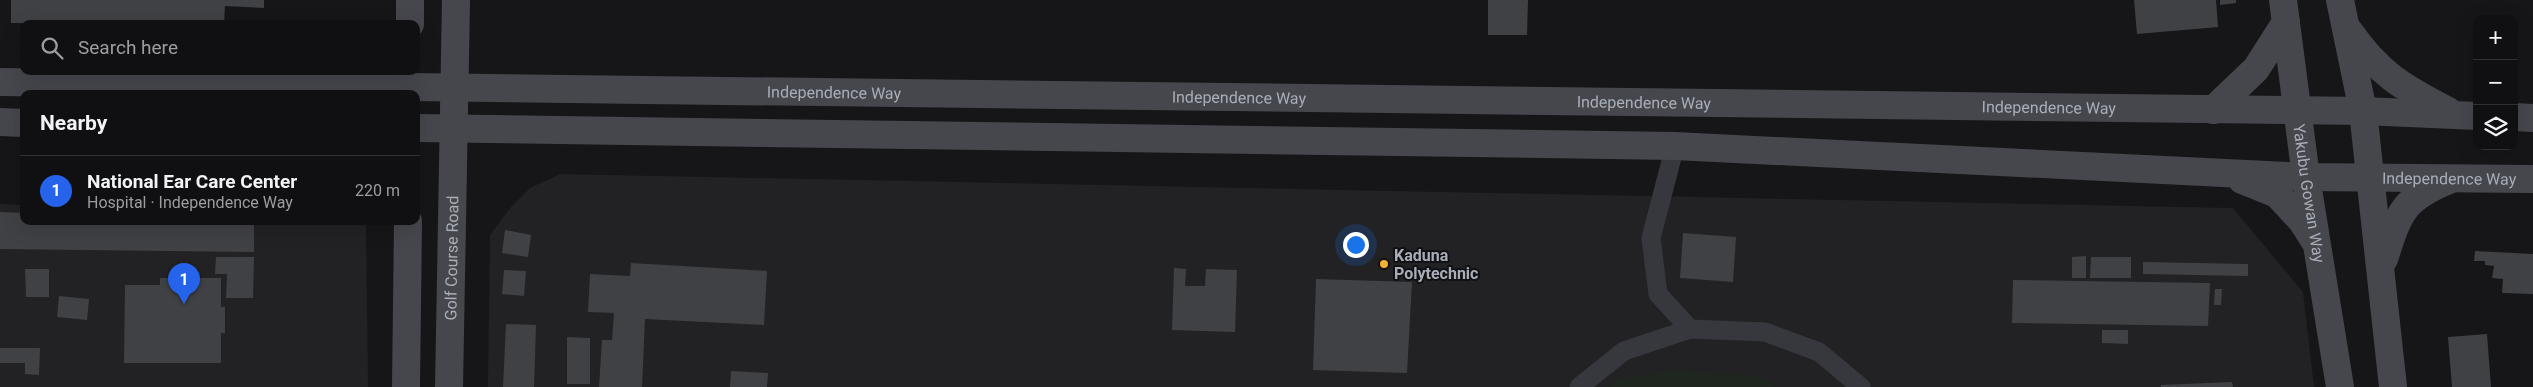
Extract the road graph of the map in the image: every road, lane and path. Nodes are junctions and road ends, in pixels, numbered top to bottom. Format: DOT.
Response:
graph roads {
  1 [pos="410,0"];
  2 [pos="456,0"];
  3 [pos="2284,11"];
  4 [pos="2342,11"];
  5 [pos="410,20"];
  6 [pos="0,82"];
  7 [pos="409,84"];
  8 [pos="454,88"];
  9 [pos="2213,110"];
  10 [pos="2364,111"];
  11 [pos="2298,112"];
  12 [pos="2466,115"];
  13 [pos="2518,118"];
  14 [pos="2533,118"];
  15 [pos="0,122"];
  16 [pos="20,122"];
  17 [pos="420,128"];
  18 [pos="453,128"];
  19 [pos="1675,146"];
  20 [pos="2222,172"];
  21 [pos="2371,176"];
  22 [pos="2306,177"];
  23 [pos="2455,178"];
  24 [pos="2533,180"];
  25 [pos="408,225"];
  26 [pos="2317,244"];
  27 [pos="2381,268"];
  28 [pos="1690,329"];
  29 [pos="406,387"];
  30 [pos="450,387"];
  31 [pos="1579,387"];
  32 [pos="1861,387"];
  33 [pos="2340,387"];
  34 [pos="2393,387"];
  1 -- 5 [label="main road"];
  2 -- 8 [label="main road, Golf Course Road"];
  3 -- 9 [label="main road"];
  3 -- 11 [label="main road, Yakubu Gowan Way"];
  4 -- 10 [label="main road"];
  4 -- 12 [label="main road"];
  6 -- 7 [label="main road, Independence Way"];
  7 -- 8 [label="main road, Independence Way"];
  8 -- 9 [label="main road, Independence Way"];
  8 -- 18 [label="main road, Golf Course Road"];
  9 -- 11 [label="main road, Independence Way"];
  10 -- 11 [label="main road, Independence Way"];
  10 -- 12 [label="main road, Independence Way"];
  10 -- 21 [label="main road"];
  11 -- 22 [label="main road, Yakubu Gowan Way"];
  13 -- 14 [label="main road"];
  15 -- 16 [label="main road"];
  17 -- 18 [label="main road, Independence Way"];
  18 -- 19 [label="main road, Independence Way"];
  18 -- 30 [label="main road, Golf Course Road"];
  19 -- 20 [label="main road, Independence Way"];
  19 -- 28 [label="lane"];
  20 -- 22 [label="main road, Independence Way"];
  20 -- 26 [label="main road"];
  21 -- 22 [label="main road, Independence Way"];
  21 -- 23 [label="main road, Independence Way"];
  21 -- 27 [label="main road"];
  22 -- 26 [label="main road, Yakubu Gowan Way"];
  23 -- 24 [label="main road, Independence Way"];
  23 -- 27 [label="main road"];
  25 -- 29 [label="main road"];
  26 -- 33 [label="main road, Yakubu Gowan Way"];
  27 -- 34 [label="main road"];
  28 -- 31 [label="lane"];
  28 -- 32 [label="lane"];
}
